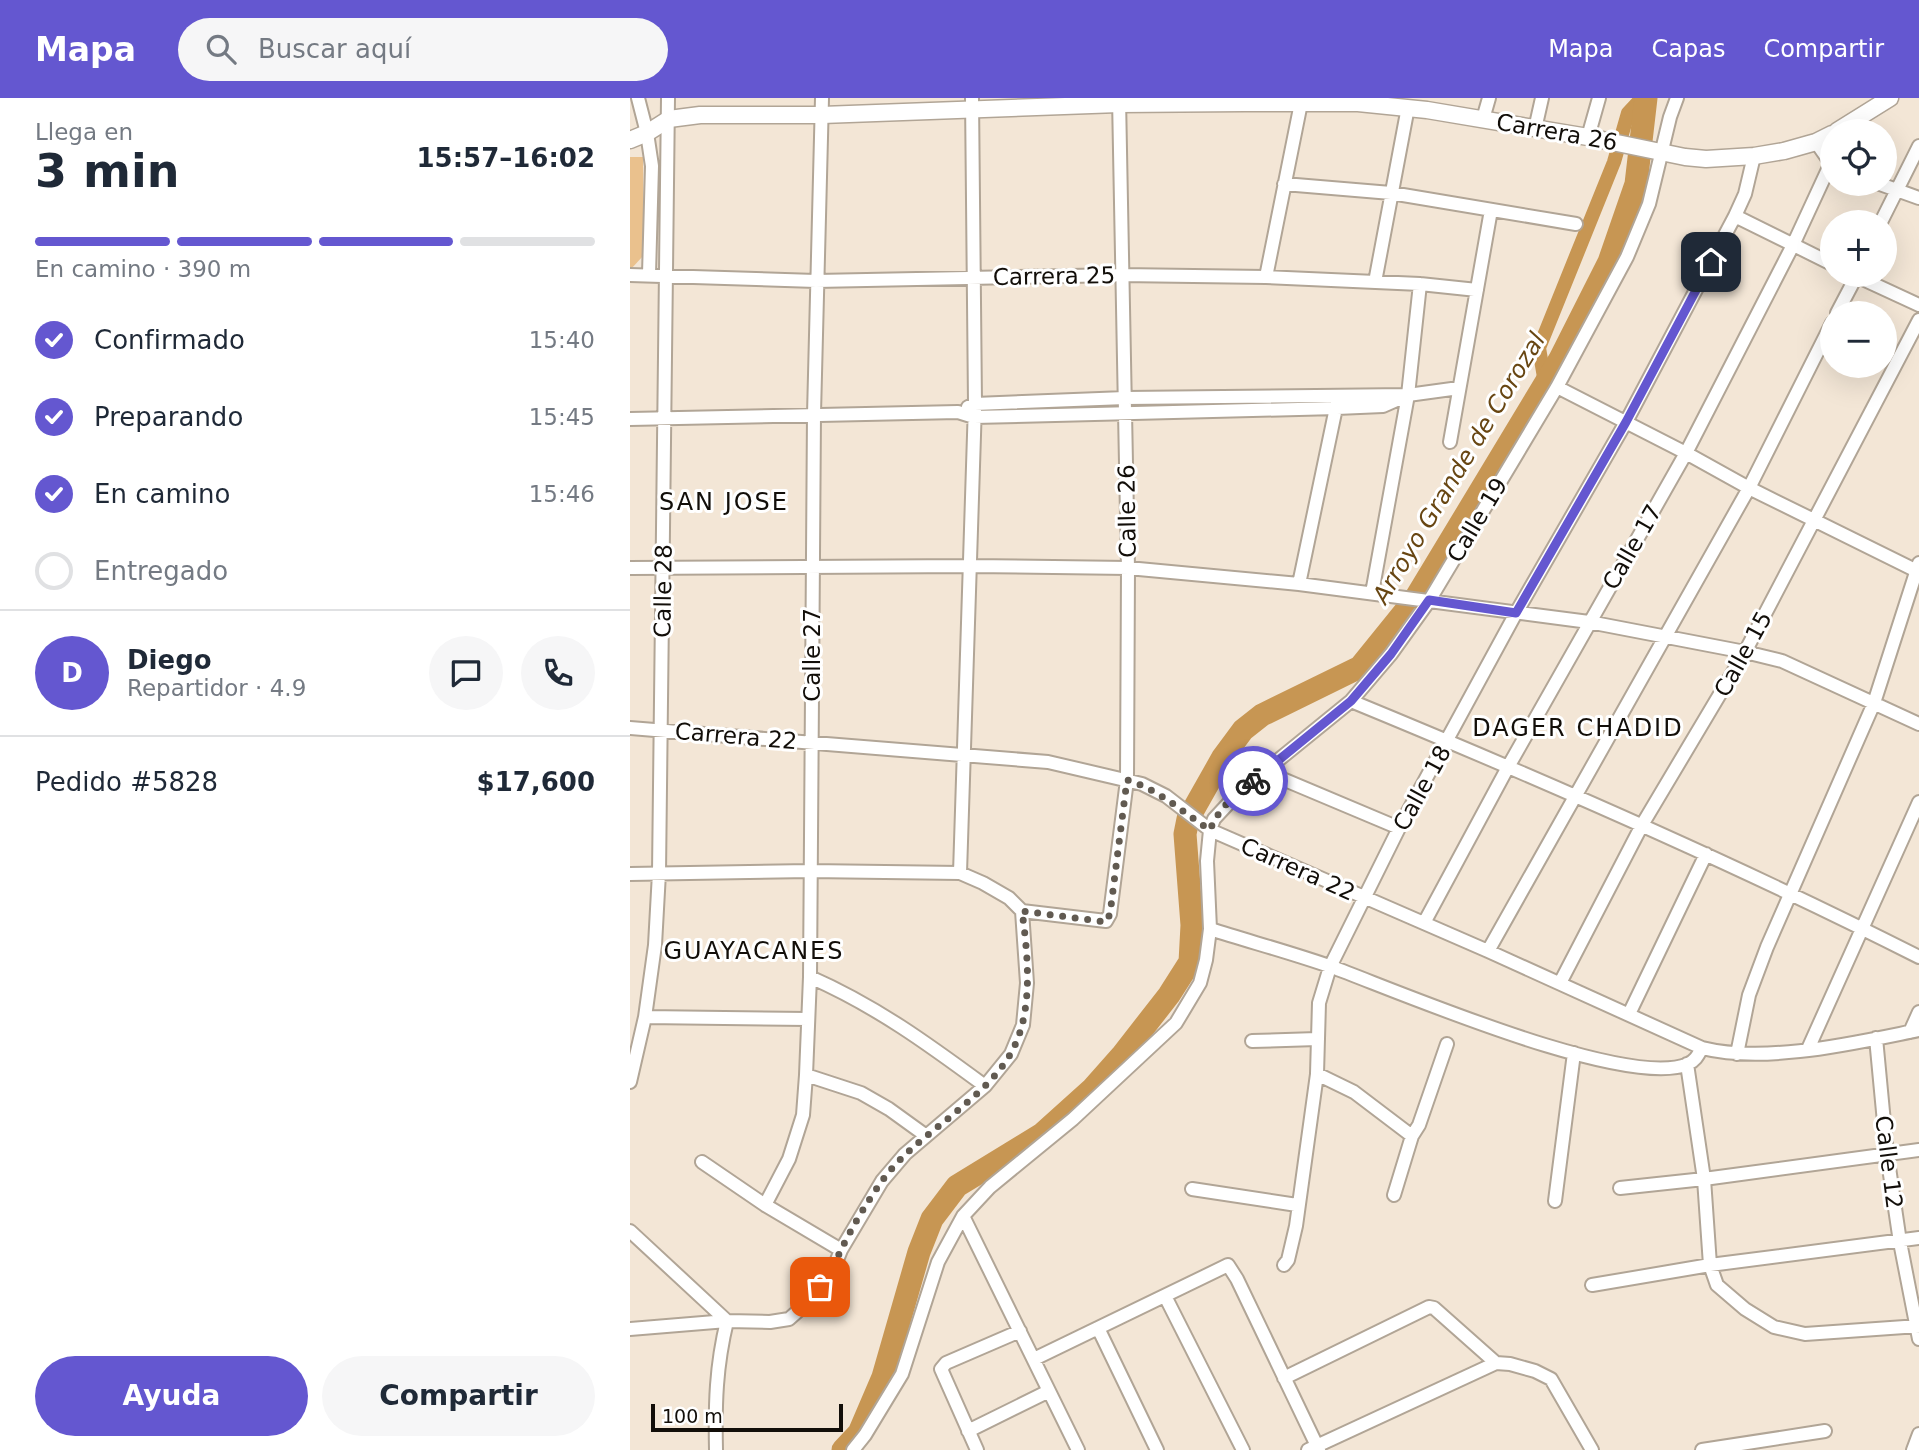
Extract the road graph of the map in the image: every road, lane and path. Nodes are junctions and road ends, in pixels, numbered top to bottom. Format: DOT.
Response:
graph roads {
  1 [pos="638,98"];
  2 [pos="668,98"];
  3 [pos="822,98"];
  4 [pos="1489,98"];
  5 [pos="1542,98"];
  6 [pos="1600,98"];
  7 [pos="1677,98"];
  8 [pos="1890,98"];
  9 [pos="1244,100"];
  10 [pos="1119,101"];
  11 [pos="1301,103"];
  12 [pos="972,104"];
  13 [pos="1428,104"];
  14 [pos="1408,107"];
  15 [pos="822,115"];
  16 [pos="668,119"];
  17 [pos="1483,119"];
  18 [pos="1856,119"];
  19 [pos="1535,129"];
  20 [pos="648,133"];
  21 [pos="1588,137"];
  22 [pos="630,140"];
  23 [pos="1820,140"];
  24 [pos="1816,142"];
  25 [pos="1919,146"];
  26 [pos="1820,148"];
  27 [pos="1655,151"];
  28 [pos="1754,156"];
  29 [pos="1284,184"];
  30 [pos="1820,188"];
  31 [pos="1897,188"];
  32 [pos="1897,190"];
  33 [pos="1391,193"];
  34 [pos="1919,198"];
  35 [pos="1491,210"];
  36 [pos="1735,216"];
  37 [pos="1576,224"];
  38 [pos="1793,245"];
  39 [pos="1820,258"];
  40 [pos="649,274"];
  41 [pos="630,275"];
  42 [pos="667,275"];
  43 [pos="1121,275"];
  44 [pos="974,277"];
  45 [pos="1266,277"];
  46 [pos="816,281"];
  47 [pos="1375,282"];
  48 [pos="1420,284"];
  49 [pos="1881,287"];
  50 [pos="1477,290"];
  51 [pos="1919,305"];
  52 [pos="1919,320"];
  53 [pos="1820,347"];
  54 [pos="1557,387"];
  55 [pos="1459,388"];
  56 [pos="1408,395"];
  57 [pos="1125,398"];
  58 [pos="1337,402"];
  59 [pos="975,410"];
  60 [pos="814,414"];
  61 [pos="1125,414"];
  62 [pos="663,417"];
  63 [pos="630,419"];
  64 [pos="1626,422"];
  65 [pos="1450,442"];
  66 [pos="1686,453"];
  67 [pos="1749,488"];
  68 [pos="1815,522"];
  69 [pos="812,566"];
  70 [pos="969,566"];
  71 [pos="630,568"];
  72 [pos="663,568"];
  73 [pos="1128,568"];
  74 [pos="1918,569"];
  75 [pos="1299,584"];
  76 [pos="1372,593"];
  77 [pos="1423,600"];
  78 [pos="1516,613"];
  79 [pos="1589,622"];
  80 [pos="1665,638"];
  81 [pos="1745,652"];
  82 [pos="1351,701"];
  83 [pos="1874,703"];
  84 [pos="1919,724"];
  85 [pos="630,728"];
  86 [pos="661,729"];
  87 [pos="1448,741"];
  88 [pos="811,744"];
  89 [pos="962,756"];
  90 [pos="1508,767"];
  91 [pos="1266,772"];
  92 [pos="1127,780"];
  93 [pos="1575,796"];
  94 [pos="1919,802"];
  95 [pos="1642,825"];
  96 [pos="1399,828"];
  97 [pos="1210,830"];
  98 [pos="1706,855"];
  99 [pos="810,871"];
  100 [pos="659,873"];
  101 [pos="960,873"];
  102 [pos="630,874"];
  103 [pos="1791,893"];
  104 [pos="1363,898"];
  105 [pos="1022,911"];
  106 [pos="1424,923"];
  107 [pos="1861,928"];
  108 [pos="1210,929"];
  109 [pos="1488,951"];
  110 [pos="1919,957"];
  111 [pos="1330,967"];
  112 [pos="810,977"];
  113 [pos="1560,983"];
  114 [pos="1919,1012"];
  115 [pos="1629,1014"];
  116 [pos="645,1017"];
  117 [pos="808,1019"];
  118 [pos="1914,1031"];
  119 [pos="1875,1038"];
  120 [pos="1317,1039"];
  121 [pos="1252,1041"];
  122 [pos="1447,1044"];
  123 [pos="1702,1048"];
  124 [pos="1808,1049"];
  125 [pos="1574,1053"];
  126 [pos="1737,1054"];
  127 [pos="1687,1064"];
  128 [pos="1317,1074"];
  129 [pos="806,1075"];
  130 [pos="630,1082"];
  131 [pos="985,1086"];
  132 [pos="925,1135"];
  133 [pos="1412,1136"];
  134 [pos="1919,1150"];
  135 [pos="1887,1154"];
  136 [pos="702,1162"];
  137 [pos="1704,1179"];
  138 [pos="1620,1188"];
  139 [pos="1192,1189"];
  140 [pos="1394,1195"];
  141 [pos="1555,1201"];
  142 [pos="765,1205"];
  143 [pos="1297,1205"];
  144 [pos="963,1216"];
  145 [pos="630,1231"];
  146 [pos="1919,1238"];
  147 [pos="1900,1242"];
  148 [pos="841,1250"];
  149 [pos="1284,1265"];
  150 [pos="1710,1265"];
  151 [pos="1592,1285"];
  152 [pos="1165,1296"];
  153 [pos="727,1321"];
  154 [pos="1098,1328"];
  155 [pos="630,1329"];
  156 [pos="1918,1330"];
  157 [pos="1020,1331"];
  158 [pos="1034,1359"];
  159 [pos="1496,1363"];
  160 [pos="1284,1378"];
  161 [pos="1049,1391"];
  162 [pos="968,1431"];
  163 [pos="1825,1431"];
  164 [pos="1919,1434"];
  165 [pos="1734,1448"];
  166 [pos="1314,1449"];
  167 [pos="715,1450"];
  168 [pos="853,1450"];
  169 [pos="977,1450"];
  170 [pos="1078,1450"];
  171 [pos="1157,1450"];
  172 [pos="1243,1450"];
  173 [pos="1592,1450"];
  174 [pos="1702,1450"];
  175 [pos="1913,1450"];
  1 -- 20 [label="street"];
  2 -- 16 [label="street, Calle 28"];
  3 -- 15 [label="street, Calle 27"];
  4 -- 17 [label="street"];
  5 -- 19 [label="street"];
  6 -- 21 [label="street"];
  7 -- 27 [label="street, Calle 19"];
  8 -- 18 [label="main road"];
  9 -- 10 [label="main road, Carrera 26"];
  9 -- 11 [label="main road, Carrera 26"];
  10 -- 12 [label="main road, Carrera 26"];
  10 -- 43 [label="street, Calle 26"];
  11 -- 14 [label="main road, Carrera 26"];
  11 -- 29 [label="street"];
  12 -- 15 [label="main road, Carrera 26"];
  12 -- 44 [label="street"];
  13 -- 14 [label="main road, Carrera 26"];
  13 -- 17 [label="main road, Carrera 26"];
  14 -- 33 [label="street"];
  15 -- 16 [label="main road, Carrera 26"];
  15 -- 46 [label="street, Calle 27"];
  16 -- 20 [label="main road, Carrera 26"];
  16 -- 42 [label="street, Calle 28"];
  17 -- 19 [label="main road, Carrera 26"];
  19 -- 21 [label="main road, Carrera 26"];
  20 -- 22 [label="main road, Carrera 26"];
  20 -- 40 [label="street"];
  21 -- 27 [label="main road, Carrera 26"];
  23 -- 24 [label="main road, Carrera 26"];
  24 -- 26 [label="street"];
  24 -- 28 [label="main road, Carrera 26"];
  25 -- 31 [label="street"];
  27 -- 28 [label="main road, Carrera 26"];
  27 -- 54 [label="street, Calle 19"];
  28 -- 36 [label="street, Calle 18"];
  29 -- 33 [label="street"];
  29 -- 45 [label="street"];
  30 -- 38 [label="street, Calle 17"];
  32 -- 34 [label="street"];
  33 -- 35 [label="street"];
  33 -- 47 [label="street"];
  35 -- 37 [label="street"];
  35 -- 50 [label="street"];
  36 -- 38 [label="street"];
  36 -- 64 [label="street, Calle 18"];
  38 -- 39 [label="street"];
  38 -- 66 [label="street, Calle 17"];
  40 -- 41 [label="street, Carrera 25"];
  40 -- 42 [label="street, Carrera 25"];
  42 -- 46 [label="street, Carrera 25"];
  42 -- 62 [label="street, Calle 28"];
  43 -- 44 [label="street, Carrera 25"];
  43 -- 45 [label="street, Carrera 25"];
  43 -- 57 [label="street, Calle 26"];
  44 -- 46 [label="street, Carrera 25"];
  44 -- 59 [label="street"];
  45 -- 47 [label="street, Carrera 25"];
  46 -- 60 [label="street, Calle 27"];
  47 -- 48 [label="street, Carrera 25"];
  48 -- 50 [label="street, Carrera 25"];
  48 -- 56 [label="street"];
  49 -- 51 [label="street"];
  50 -- 55 [label="street"];
  52 -- 68 [label="street, Calle 15"];
  53 -- 67 [label="street"];
  54 -- 64 [label="street"];
  54 -- 77 [label="street, Calle 19"];
  55 -- 56 [label="street"];
  55 -- 65 [label="street"];
  56 -- 58 [label="street"];
  56 -- 76 [label="street"];
  57 -- 58 [label="street"];
  57 -- 59 [label="street"];
  57 -- 61 [label="street, Calle 26"];
  58 -- 61 [label="street"];
  58 -- 75 [label="street"];
  59 -- 60 [label="street"];
  59 -- 61 [label="street"];
  59 -- 70 [label="street"];
  60 -- 62 [label="street"];
  60 -- 69 [label="street, Calle 27"];
  61 -- 73 [label="street, Calle 26"];
  62 -- 63 [label="street"];
  62 -- 72 [label="street, Calle 28"];
  64 -- 66 [label="street"];
  64 -- 78 [label="street, Calle 18"];
  66 -- 67 [label="street"];
  66 -- 79 [label="street, Calle 17"];
  67 -- 68 [label="street"];
  67 -- 80 [label="street"];
  68 -- 74 [label="street"];
  68 -- 81 [label="street, Calle 15"];
  69 -- 70 [label="street"];
  69 -- 72 [label="street"];
  69 -- 88 [label="street, Calle 27"];
  70 -- 73 [label="street"];
  70 -- 89 [label="street"];
  71 -- 72 [label="street"];
  72 -- 86 [label="street, Calle 28"];
  73 -- 75 [label="street"];
  73 -- 92 [label="street, Calle 26"];
  74 -- 83 [label="street"];
  75 -- 76 [label="street"];
  76 -- 77 [label="street"];
  77 -- 78 [label="street"];
  77 -- 82 [label="street, Calle 19"];
  78 -- 79 [label="street"];
  78 -- 87 [label="street, Calle 18"];
  79 -- 80 [label="street"];
  79 -- 90 [label="street, Calle 17"];
  80 -- 81 [label="street"];
  80 -- 93 [label="street"];
  81 -- 83 [label="street"];
  81 -- 95 [label="street, Calle 15"];
  82 -- 87 [label="street"];
  82 -- 91 [label="street, Calle 19"];
  83 -- 84 [label="street"];
  83 -- 103 [label="street"];
  85 -- 86 [label="street, Carrera 22"];
  86 -- 88 [label="street, Carrera 22"];
  86 -- 100 [label="street, Calle 28"];
  87 -- 90 [label="street"];
  87 -- 96 [label="street, Calle 18"];
  88 -- 89 [label="street, Carrera 22"];
  88 -- 99 [label="street, Calle 27"];
  89 -- 92 [label="street, Carrera 22"];
  89 -- 101 [label="street"];
  90 -- 93 [label="street"];
  90 -- 106 [label="street, Calle 17"];
  91 -- 96 [label="street"];
  91 -- 97 [label="street, Calle 19"];
  92 -- 97 [label="street, Carrera 22"];
  92 -- 105 [label="street, Calle 26"];
  93 -- 95 [label="street"];
  93 -- 109 [label="street"];
  94 -- 107 [label="street"];
  95 -- 98 [label="street"];
  95 -- 113 [label="street, Calle 15"];
  96 -- 104 [label="street, Calle 18"];
  97 -- 104 [label="street, Carrera 22"];
  97 -- 108 [label="street"];
  98 -- 103 [label="street"];
  98 -- 115 [label="street"];
  99 -- 100 [label="street"];
  99 -- 101 [label="street"];
  99 -- 112 [label="street, Calle 27"];
  100 -- 102 [label="street"];
  100 -- 116 [label="street, Calle 28"];
  101 -- 105 [label="street"];
  103 -- 107 [label="street"];
  103 -- 126 [label="street"];
  104 -- 106 [label="street, Carrera 22"];
  104 -- 111 [label="street, Calle 18"];
  105 -- 131 [label="street"];
  106 -- 109 [label="street, Carrera 22"];
  107 -- 110 [label="street"];
  107 -- 124 [label="street"];
  108 -- 111 [label="street"];
  108 -- 144 [label="street"];
  109 -- 113 [label="street, Carrera 22"];
  111 -- 120 [label="street, Calle 18"];
  111 -- 125 [label="street"];
  112 -- 117 [label="street, Calle 27"];
  112 -- 131 [label="street"];
  113 -- 115 [label="street, Carrera 22"];
  114 -- 118 [label="street"];
  115 -- 123 [label="street, Carrera 22"];
  116 -- 117 [label="street"];
  116 -- 130 [label="street, Calle 28"];
  117 -- 129 [label="street, Calle 27"];
  118 -- 119 [label="street, Carrera 22"];
  119 -- 124 [label="street, Carrera 22"];
  119 -- 135 [label="street, Calle 12"];
  120 -- 121 [label="street"];
  120 -- 128 [label="street, Calle 18"];
  122 -- 133 [label="street"];
  123 -- 126 [label="street, Carrera 22"];
  123 -- 127 [label="street"];
  124 -- 126 [label="street, Carrera 22"];
  125 -- 127 [label="street"];
  125 -- 141 [label="street"];
  127 -- 137 [label="street"];
  128 -- 133 [label="street"];
  128 -- 143 [label="street, Calle 18"];
  129 -- 132 [label="street"];
  129 -- 142 [label="street, Calle 27"];
  131 -- 132 [label="street"];
  132 -- 148 [label="street"];
  133 -- 140 [label="street"];
  134 -- 135 [label="street"];
  135 -- 137 [label="street"];
  135 -- 147 [label="street, Calle 12"];
  136 -- 142 [label="street"];
  137 -- 138 [label="street"];
  137 -- 150 [label="street"];
  139 -- 143 [label="street"];
  142 -- 148 [label="street"];
  143 -- 149 [label="street, Calle 18"];
  144 -- 157 [label="street"];
  144 -- 168 [label="street"];
  145 -- 153 [label="street"];
  146 -- 147 [label="street"];
  147 -- 150 [label="street"];
  147 -- 156 [label="street, Calle 12"];
  148 -- 153 [label="street"];
  150 -- 151 [label="street"];
  150 -- 156 [label="street"];
  152 -- 154 [label="street"];
  152 -- 160 [label="street"];
  152 -- 172 [label="street"];
  153 -- 155 [label="street"];
  153 -- 167 [label="street"];
  154 -- 158 [label="street"];
  154 -- 171 [label="street"];
  157 -- 158 [label="street"];
  157 -- 162 [label="street"];
  158 -- 161 [label="street"];
  159 -- 160 [label="street"];
  159 -- 166 [label="street"];
  159 -- 173 [label="street"];
  160 -- 166 [label="street"];
  161 -- 162 [label="street"];
  161 -- 170 [label="street"];
  162 -- 169 [label="street"];
  163 -- 165 [label="street"];
  164 -- 175 [label="street"];
  165 -- 174 [label="street"];
}
